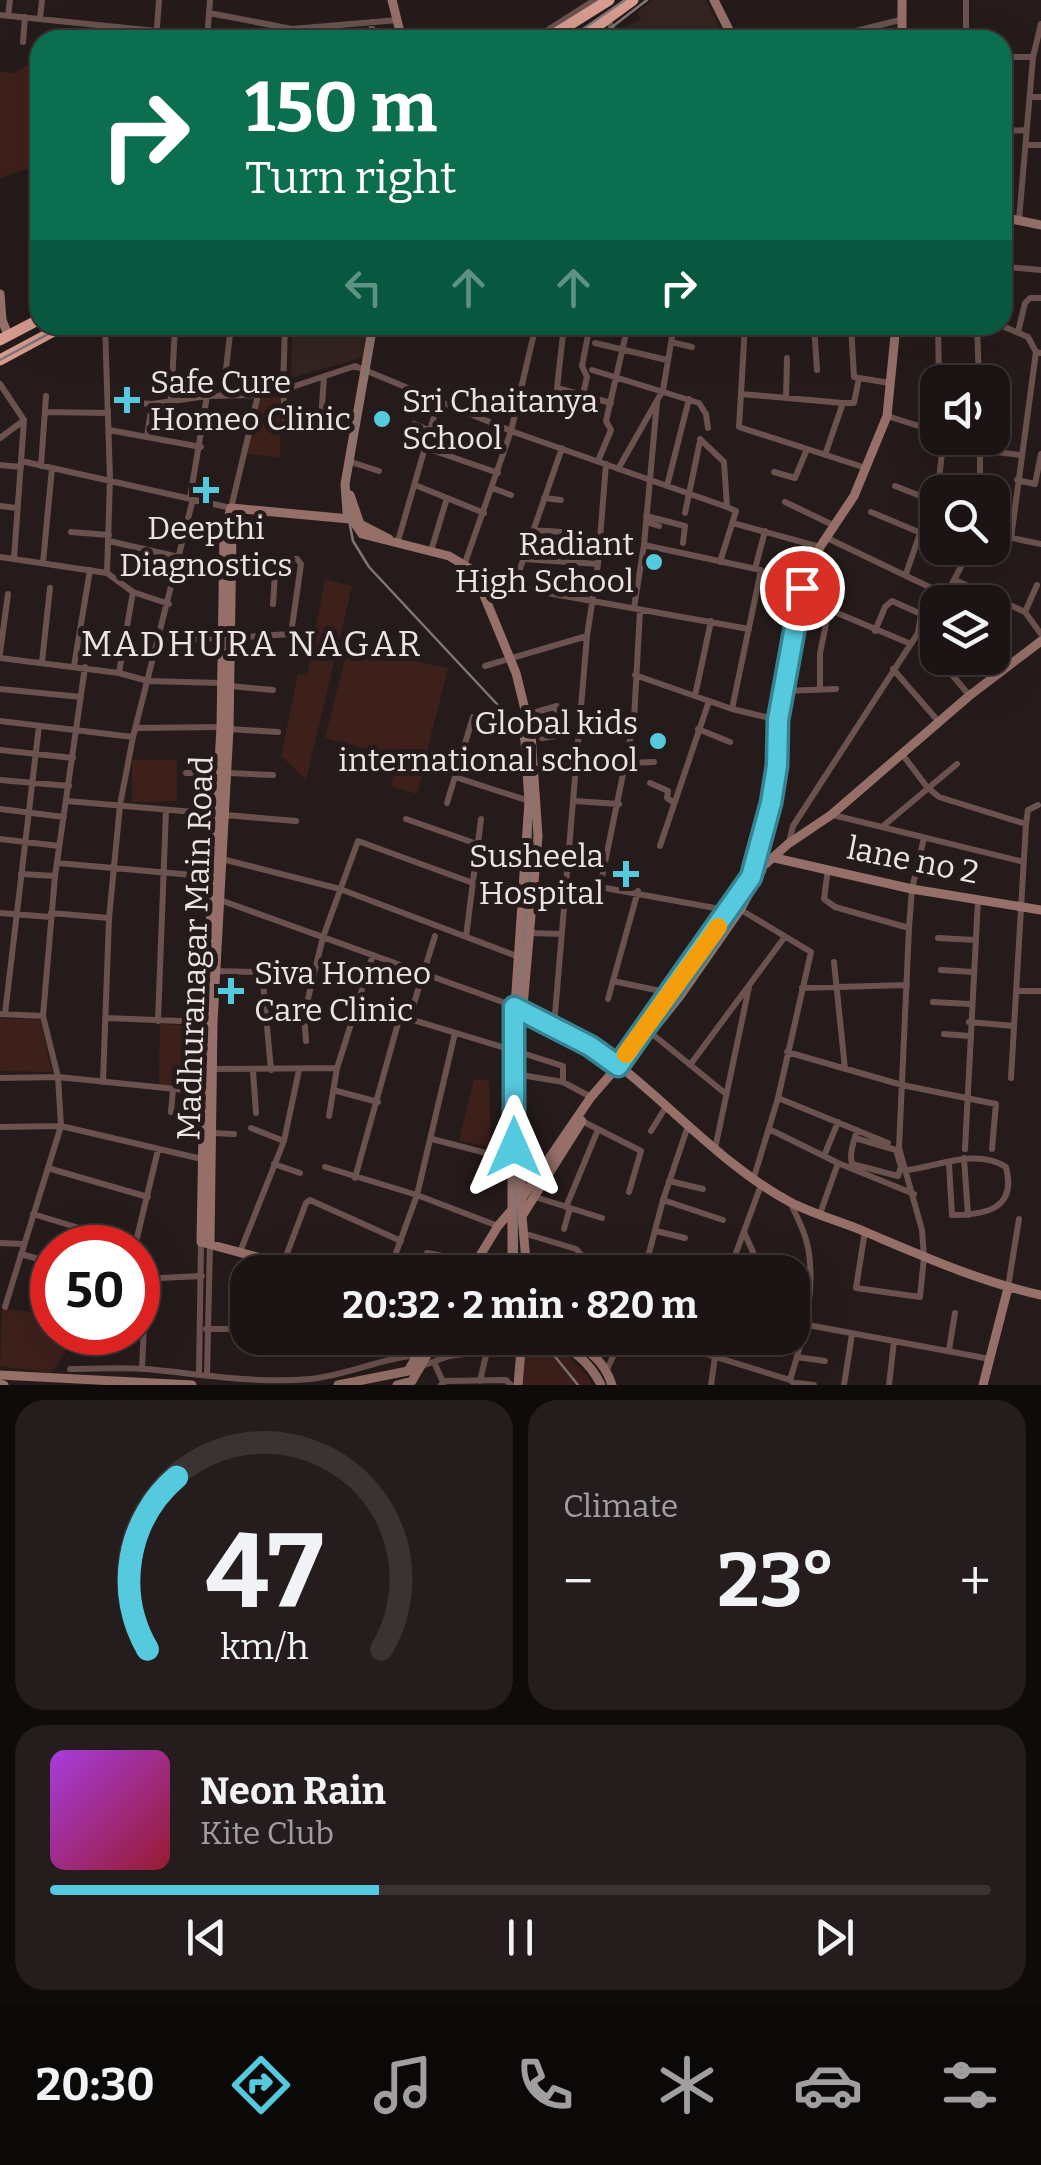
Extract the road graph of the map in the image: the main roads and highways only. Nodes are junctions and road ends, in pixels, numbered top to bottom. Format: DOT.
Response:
graph roads {
  1 [pos="392,0"];
  2 [pos="633,0"];
  3 [pos="714,0"];
  4 [pos="902,0"];
  5 [pos="598,2"];
  6 [pos="400,30"];
  7 [pos="559,30"];
  8 [pos="592,30"];
  9 [pos="729,30"];
  10 [pos="901,30"];
  11 [pos="1012,219"];
  12 [pos="1041,224"];
  13 [pos="0,294"];
  14 [pos="30,324"];
  15 [pos="46,335"];
  16 [pos="374,335"];
  17 [pos="895,335"];
  18 [pos="4,337"];
  19 [pos="0,360"];
  20 [pos="368,371"];
  21 [pos="350,518"];
  22 [pos="394,540"];
  23 [pos="1041,638"];
  24 [pos="530,718"];
  25 [pos="221,814"];
  26 [pos="757,844"];
  27 [pos="782,851"];
  28 [pos="217,877"];
  29 [pos="754,879"];
  30 [pos="529,887"];
  31 [pos="1041,910"];
  32 [pos="736,911"];
  33 [pos="212,971"];
  34 [pos="518,1008"];
  35 [pos="516,1051"];
  36 [pos="620,1067"];
  37 [pos="207,1092"];
  38 [pos="584,1115"];
  39 [pos="207,1160"];
  40 [pos="522,1198"];
  41 [pos="511,1212"];
  42 [pos="522,1216"];
  43 [pos="248,1255"];
  44 [pos="481,1255"];
  45 [pos="512,1255"];
  46 [pos="524,1255"];
  47 [pos="1008,1288"];
  48 [pos="1041,1296"];
  49 [pos="420,1355"];
  50 [pos="424,1355"];
  51 [pos="519,1355"];
  52 [pos="578,1355"];
  53 [pos="594,1355"];
  54 [pos="414,1367"];
  55 [pos="0,1375"];
  56 [pos="192,1385"];
  57 [pos="338,1385"];
  58 [pos="397,1385"];
  59 [pos="514,1385"];
  60 [pos="601,1385"];
  61 [pos="612,1385"];
  62 [pos="983,1385"];
  1 -- 6 [label="main road"];
  2 -- 8 [label="highway"];
  3 -- 9 [label="main road"];
  4 -- 10 [label="main road"];
  5 -- 7 [label="highway"];
  11 -- 12 [label="main road"];
  13 -- 18 [label="main road"];
  14 -- 18 [label="highway"];
  15 -- 19 [label="highway"];
  16 -- 20 [label="main road"];
  17 -- 26 [label="main road"];
  20 -- 21 [label="main road"];
  20 -- 22 [label="main road"];
  21 -- 22 [label="main road"];
  21 -- 25 [label="main road, Madhuranagar Main Road"];
  22 -- 24 [label="main road"];
  23 -- 27 [label="main road"];
  24 -- 30 [label="main road"];
  24 -- 30 [label="main road"];
  25 -- 28 [label="main road, Madhuranagar Main Road"];
  25 -- 28 [label="main road, Madhuranagar Main Road"];
  26 -- 27 [label="main road, lane no 2"];
  26 -- 29 [label="main road"];
  27 -- 29 [label="main road"];
  27 -- 31 [label="main road, lane no 2"];
  28 -- 33 [label="main road, Madhuranagar Main Road"];
  28 -- 33 [label="main road, Madhuranagar Main Road"];
  29 -- 32 [label="main road"];
  30 -- 34 [label="main road"];
  30 -- 34 [label="main road"];
  32 -- 36 [label="main road"];
  32 -- 36 [label="main road"];
  33 -- 37 [label="main road, Madhuranagar Main Road"];
  34 -- 35 [label="main road"];
  35 -- 40 [label="main road"];
  35 -- 41 [label="main road"];
  36 -- 38 [label="main road"];
  36 -- 38 [label="main road"];
  36 -- 47 [label="main road"];
  37 -- 39 [label="main road, Madhuranagar Main Road"];
  37 -- 39 [label="main road, Madhuranagar Main Road"];
  38 -- 40 [label="main road"];
  38 -- 42 [label="main road"];
  39 -- 43 [label="main road, Madhuranagar Main Road"];
  40 -- 41 [label="main road"];
  40 -- 42 [label="main road"];
  41 -- 44 [label="main road"];
  41 -- 45 [label="main road"];
  42 -- 46 [label="main road"];
  47 -- 48 [label="main road"];
  47 -- 62 [label="main road"];
  49 -- 54 [label="main road"];
  50 -- 54 [label="main road"];
  51 -- 59 [label="main road"];
  52 -- 60 [label="main road"];
  53 -- 61 [label="main road"];
  54 -- 57 [label="main road"];
  54 -- 58 [label="main road"];
  55 -- 56 [label="main road"];
}
